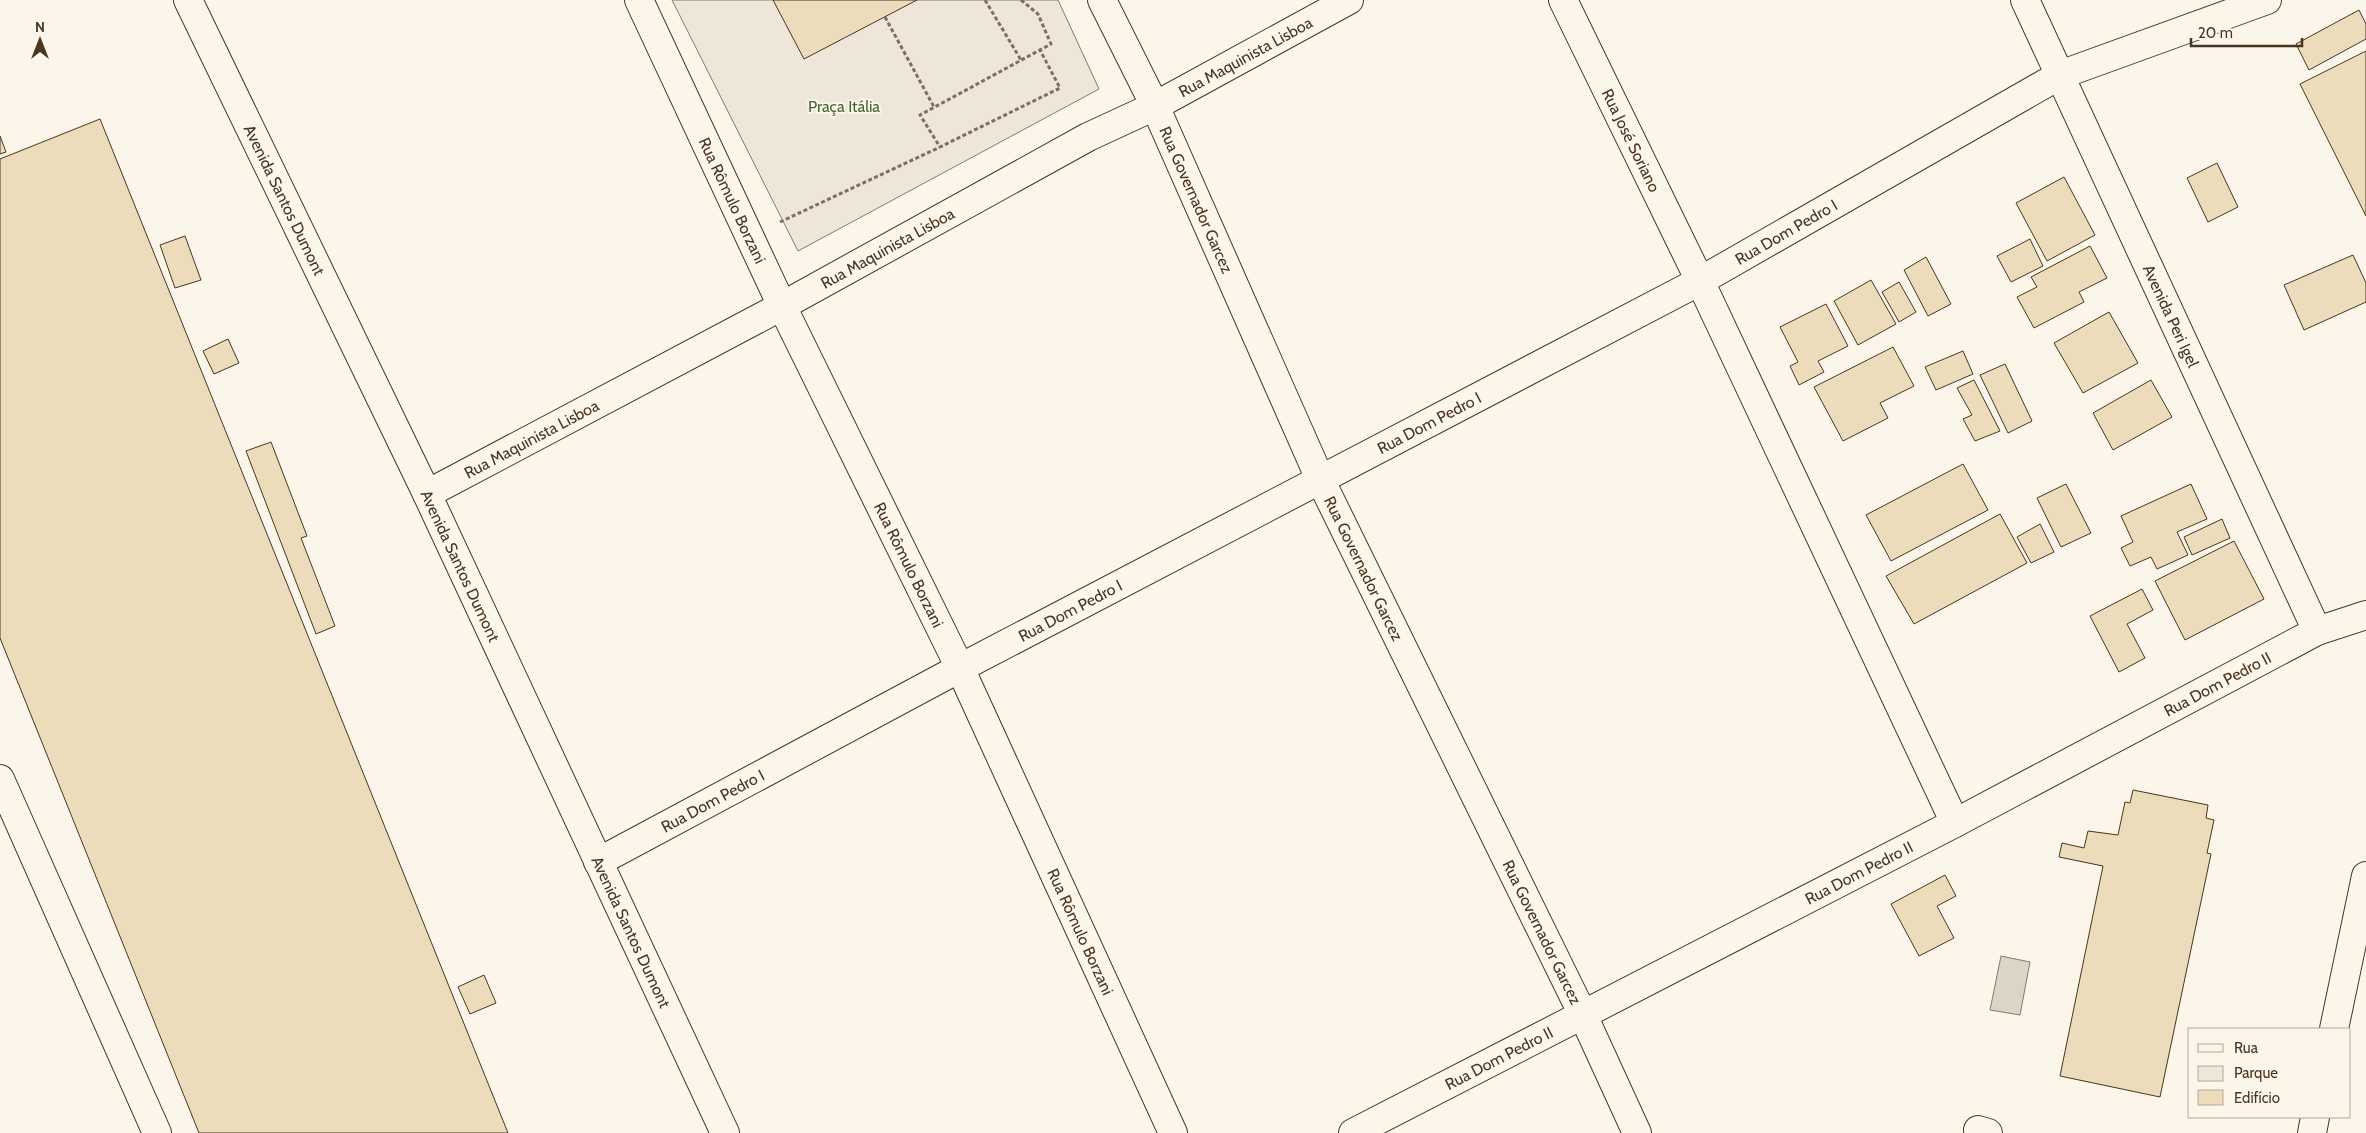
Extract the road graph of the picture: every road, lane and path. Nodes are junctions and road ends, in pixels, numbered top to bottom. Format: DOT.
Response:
graph roads {
  1 [pos="188,0"];
  2 [pos="639,0"];
  3 [pos="986,0"];
  4 [pos="1021,0"];
  5 [pos="1102,0"];
  6 [pos="1349,0"];
  7 [pos="1564,0"];
  8 [pos="2025,0"];
  9 [pos="2267,0"];
  10 [pos="885,17"];
  11 [pos="1040,50"];
  12 [pos="1021,60"];
  13 [pos="2060,75"];
  14 [pos="1155,106"];
  15 [pos="934,107"];
  16 [pos="940,148"];
  17 [pos="750,236"];
  18 [pos="1700,281"];
  19 [pos="782,306"];
  20 [pos="1320,479"];
  21 [pos="427,494"];
  22 [pos="2366,615"];
  23 [pos="2317,631"];
  24 [pos="960,668"];
  25 [pos="0,779"];
  26 [pos="1955,823"];
  27 [pos="598,862"];
  28 [pos="2366,876"];
  29 [pos="1582,1013"];
  30 [pos="2334,1028"];
  31 [pos="2316,1118"];
  32 [pos="157,1133"];
  33 [pos="725,1133"];
  34 [pos="1173,1133"];
  35 [pos="1352,1133"];
  36 [pos="1637,1133"];
  37 [pos="2312,1133"];
  1 -- 21 [label="street, Avenida Santos Dumont"];
  2 -- 17 [label="street, Rua Rômulo Borzani"];
  3 -- 12 [label="path"];
  4 -- 11 [label="path"];
  5 -- 14 [label="street, Rua Governador Garcez"];
  6 -- 14 [label="street, Rua Maquinista Lisboa"];
  7 -- 18 [label="street, Rua José Soriano"];
  8 -- 13 [label="street, Avenida Peri Igel"];
  9 -- 13 [label="street, Rua Dom Pedro I"];
  10 -- 15 [label="path"];
  11 -- 12 [label="path"];
  11 -- 16 [label="path"];
  12 -- 15 [label="path"];
  13 -- 18 [label="street, Rua Dom Pedro I"];
  13 -- 23 [label="street, Avenida Peri Igel"];
  14 -- 19 [label="street, Rua Maquinista Lisboa"];
  14 -- 20 [label="street, Rua Governador Garcez"];
  15 -- 16 [label="path"];
  16 -- 17 [label="path"];
  17 -- 19 [label="street, Rua Rômulo Borzani"];
  18 -- 20 [label="street, Rua Dom Pedro I"];
  18 -- 26 [label="street, Rua José Soriano"];
  19 -- 21 [label="street, Rua Maquinista Lisboa"];
  19 -- 24 [label="street, Rua Rômulo Borzani"];
  20 -- 24 [label="street, Rua Dom Pedro I"];
  20 -- 29 [label="street, Rua Governador Garcez"];
  21 -- 27 [label="street, Avenida Santos Dumont"];
  22 -- 23 [label="street, Rua Dom Pedro II"];
  23 -- 26 [label="street, Rua Dom Pedro II"];
  24 -- 27 [label="street, Rua Dom Pedro I"];
  24 -- 34 [label="street, Rua Rômulo Borzani"];
  25 -- 32 [label="street"];
  26 -- 29 [label="street, Rua Dom Pedro II"];
  27 -- 33 [label="street, Avenida Santos Dumont"];
  28 -- 30 [label="street"];
  29 -- 35 [label="street, Rua Dom Pedro II"];
  29 -- 36 [label="street, Rua Governador Garcez"];
  31 -- 37 [label="street"];
}
